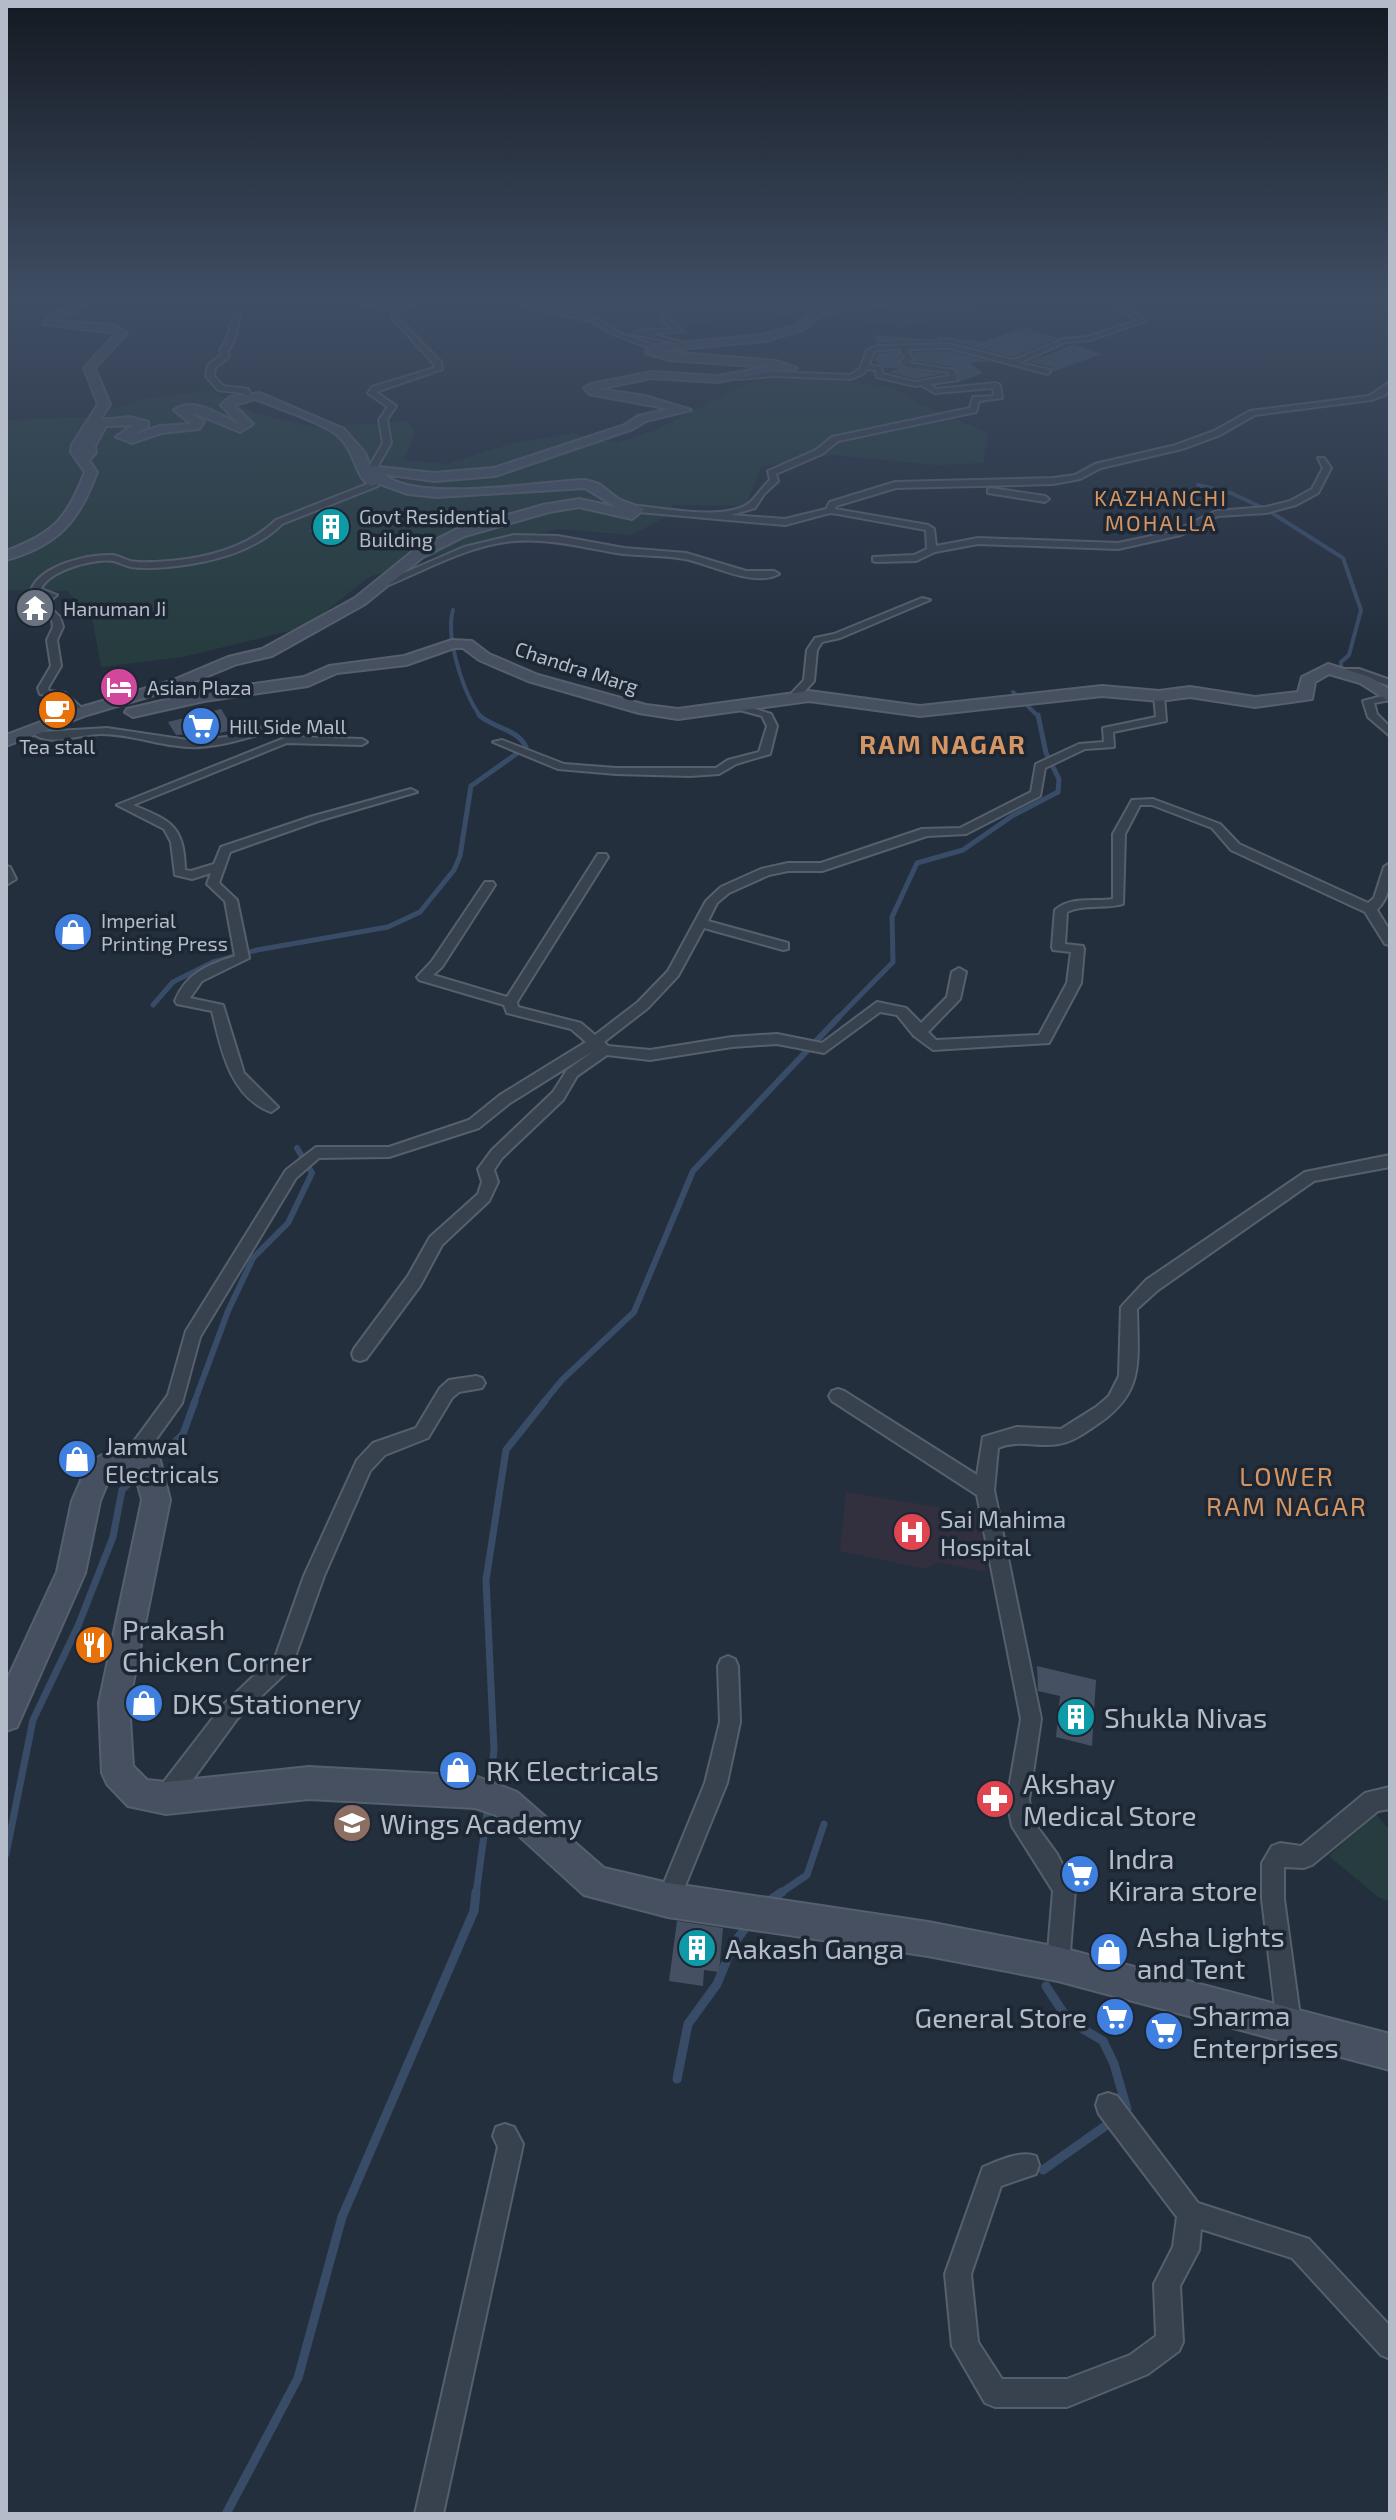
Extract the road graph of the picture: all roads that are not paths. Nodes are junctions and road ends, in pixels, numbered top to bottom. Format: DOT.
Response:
graph roads {
  1 [pos="99,413"];
  2 [pos="184,413"];
  3 [pos="209,413"];
  4 [pos="235,413"];
  5 [pos="296,413"];
  6 [pos="388,413"];
  7 [pos="671,413"];
  8 [pos="961,413"];
  9 [pos="1256,413"];
  10 [pos="83,458"];
  11 [pos="1321,460"];
  12 [pos="372,469"];
  13 [pos="375,484"];
  14 [pos="981,485"];
  15 [pos="412,491"];
  16 [pos="1045,499"];
  17 [pos="639,509"];
  18 [pos="829,511"];
  19 [pos="715,516"];
  20 [pos="932,550"];
  21 [pos="6,556"];
  22 [pos="876,559"];
  23 [pos="774,574"];
  24 [pos="386,583"];
  25 [pos="925,600"];
  26 [pos="1344,672"];
  27 [pos="1390,683"];
  28 [pos="1159,696"];
  29 [pos="794,697"];
  30 [pos="1390,697"];
  31 [pos="740,707"];
  32 [pos="81,712"];
  33 [pos="1390,733"];
  34 [pos="40,735"];
  35 [pos="293,739"];
  36 [pos="362,742"];
  37 [pos="498,742"];
  38 [pos="6,743"];
  39 [pos="411,792"];
  40 [pos="602,857"];
  41 [pos="220,866"];
  42 [pos="1390,867"];
  43 [pos="6,870"];
  44 [pos="6,881"];
  45 [pos="489,885"];
  46 [pos="1372,911"];
  47 [pos="1390,913"];
  48 [pos="701,923"];
  49 [pos="1390,941"];
  50 [pos="783,946"];
  51 [pos="959,972"];
  52 [pos="510,1002"];
  53 [pos="919,1033"];
  54 [pos="599,1046"];
  55 [pos="271,1107"];
  56 [pos="1390,1161"];
  57 [pos="360,1354"];
  58 [pos="476,1383"];
  59 [pos="838,1396"];
  60 [pos="141,1462"];
  61 [pos="985,1490"];
  62 [pos="728,1666"];
  63 [pos="6,1716"];
  64 [pos="166,1798"];
  65 [pos="1390,1798"];
  66 [pos="668,1900"];
  67 [pos="1058,1964"];
  68 [pos="1289,2024"];
  69 [pos="1390,2052"];
  70 [pos="1108,2105"];
  71 [pos="505,2136"];
  72 [pos="1027,2165"];
  73 [pos="1190,2213"];
  74 [pos="1390,2346"];
  75 [pos="429,2514"];
  1 -- 10 [label="street"];
  2 -- 10 [label="street"];
  3 -- 4 [label="street"];
  5 -- 13 [label="street"];
  6 -- 12 [label="street"];
  7 -- 12 [label="street"];
  8 -- 19 [label="street"];
  9 -- 14 [label="street"];
  10 -- 21 [label="street"];
  11 -- 20 [label="street"];
  12 -- 15 [label="street"];
  13 -- 15 [label="street"];
  13 -- 32 [label="street"];
  14 -- 16 [label="street"];
  14 -- 18 [label="street"];
  15 -- 17 [label="street"];
  17 -- 19 [label="street"];
  17 -- 24 [label="street"];
  18 -- 19 [label="street"];
  18 -- 20 [label="street"];
  20 -- 22 [label="street"];
  23 -- 24 [label="street"];
  24 -- 32 [label="street"];
  25 -- 29 [label="street"];
  26 -- 27 [label="street"];
  26 -- 28 [label="street, Chandra Marg"];
  26 -- 30 [label="street"];
  28 -- 29 [label="street, Chandra Marg"];
  28 -- 48 [label="street"];
  29 -- 31 [label="street, Chandra Marg"];
  30 -- 33 [label="street"];
  31 -- 34 [label="street, Chandra Marg"];
  31 -- 37 [label="street"];
  32 -- 38 [label="street"];
  34 -- 35 [label="street"];
  34 -- 38 [label="street, Chandra Marg"];
  35 -- 36 [label="street"];
  35 -- 41 [label="street"];
  39 -- 41 [label="street"];
  40 -- 52 [label="street"];
  41 -- 55 [label="street"];
  42 -- 46 [label="street"];
  43 -- 44 [label="street"];
  45 -- 52 [label="street"];
  46 -- 47 [label="street"];
  46 -- 49 [label="street"];
  46 -- 53 [label="street"];
  48 -- 50 [label="street"];
  48 -- 54 [label="street"];
  51 -- 53 [label="street"];
  52 -- 54 [label="street"];
  53 -- 54 [label="street"];
  54 -- 57 [label="street"];
  54 -- 60 [label="street"];
  56 -- 61 [label="street"];
  58 -- 64 [label="street"];
  59 -- 61 [label="street"];
  60 -- 63 [label="street"];
  60 -- 64 [label="street"];
  61 -- 67 [label="street"];
  62 -- 66 [label="street"];
  64 -- 66 [label="street"];
  65 -- 68 [label="street"];
  66 -- 67 [label="street"];
  67 -- 68 [label="street"];
  68 -- 69 [label="street"];
  70 -- 73 [label="street"];
  71 -- 75 [label="street"];
  72 -- 73 [label="street"];
  73 -- 74 [label="street"];
}
